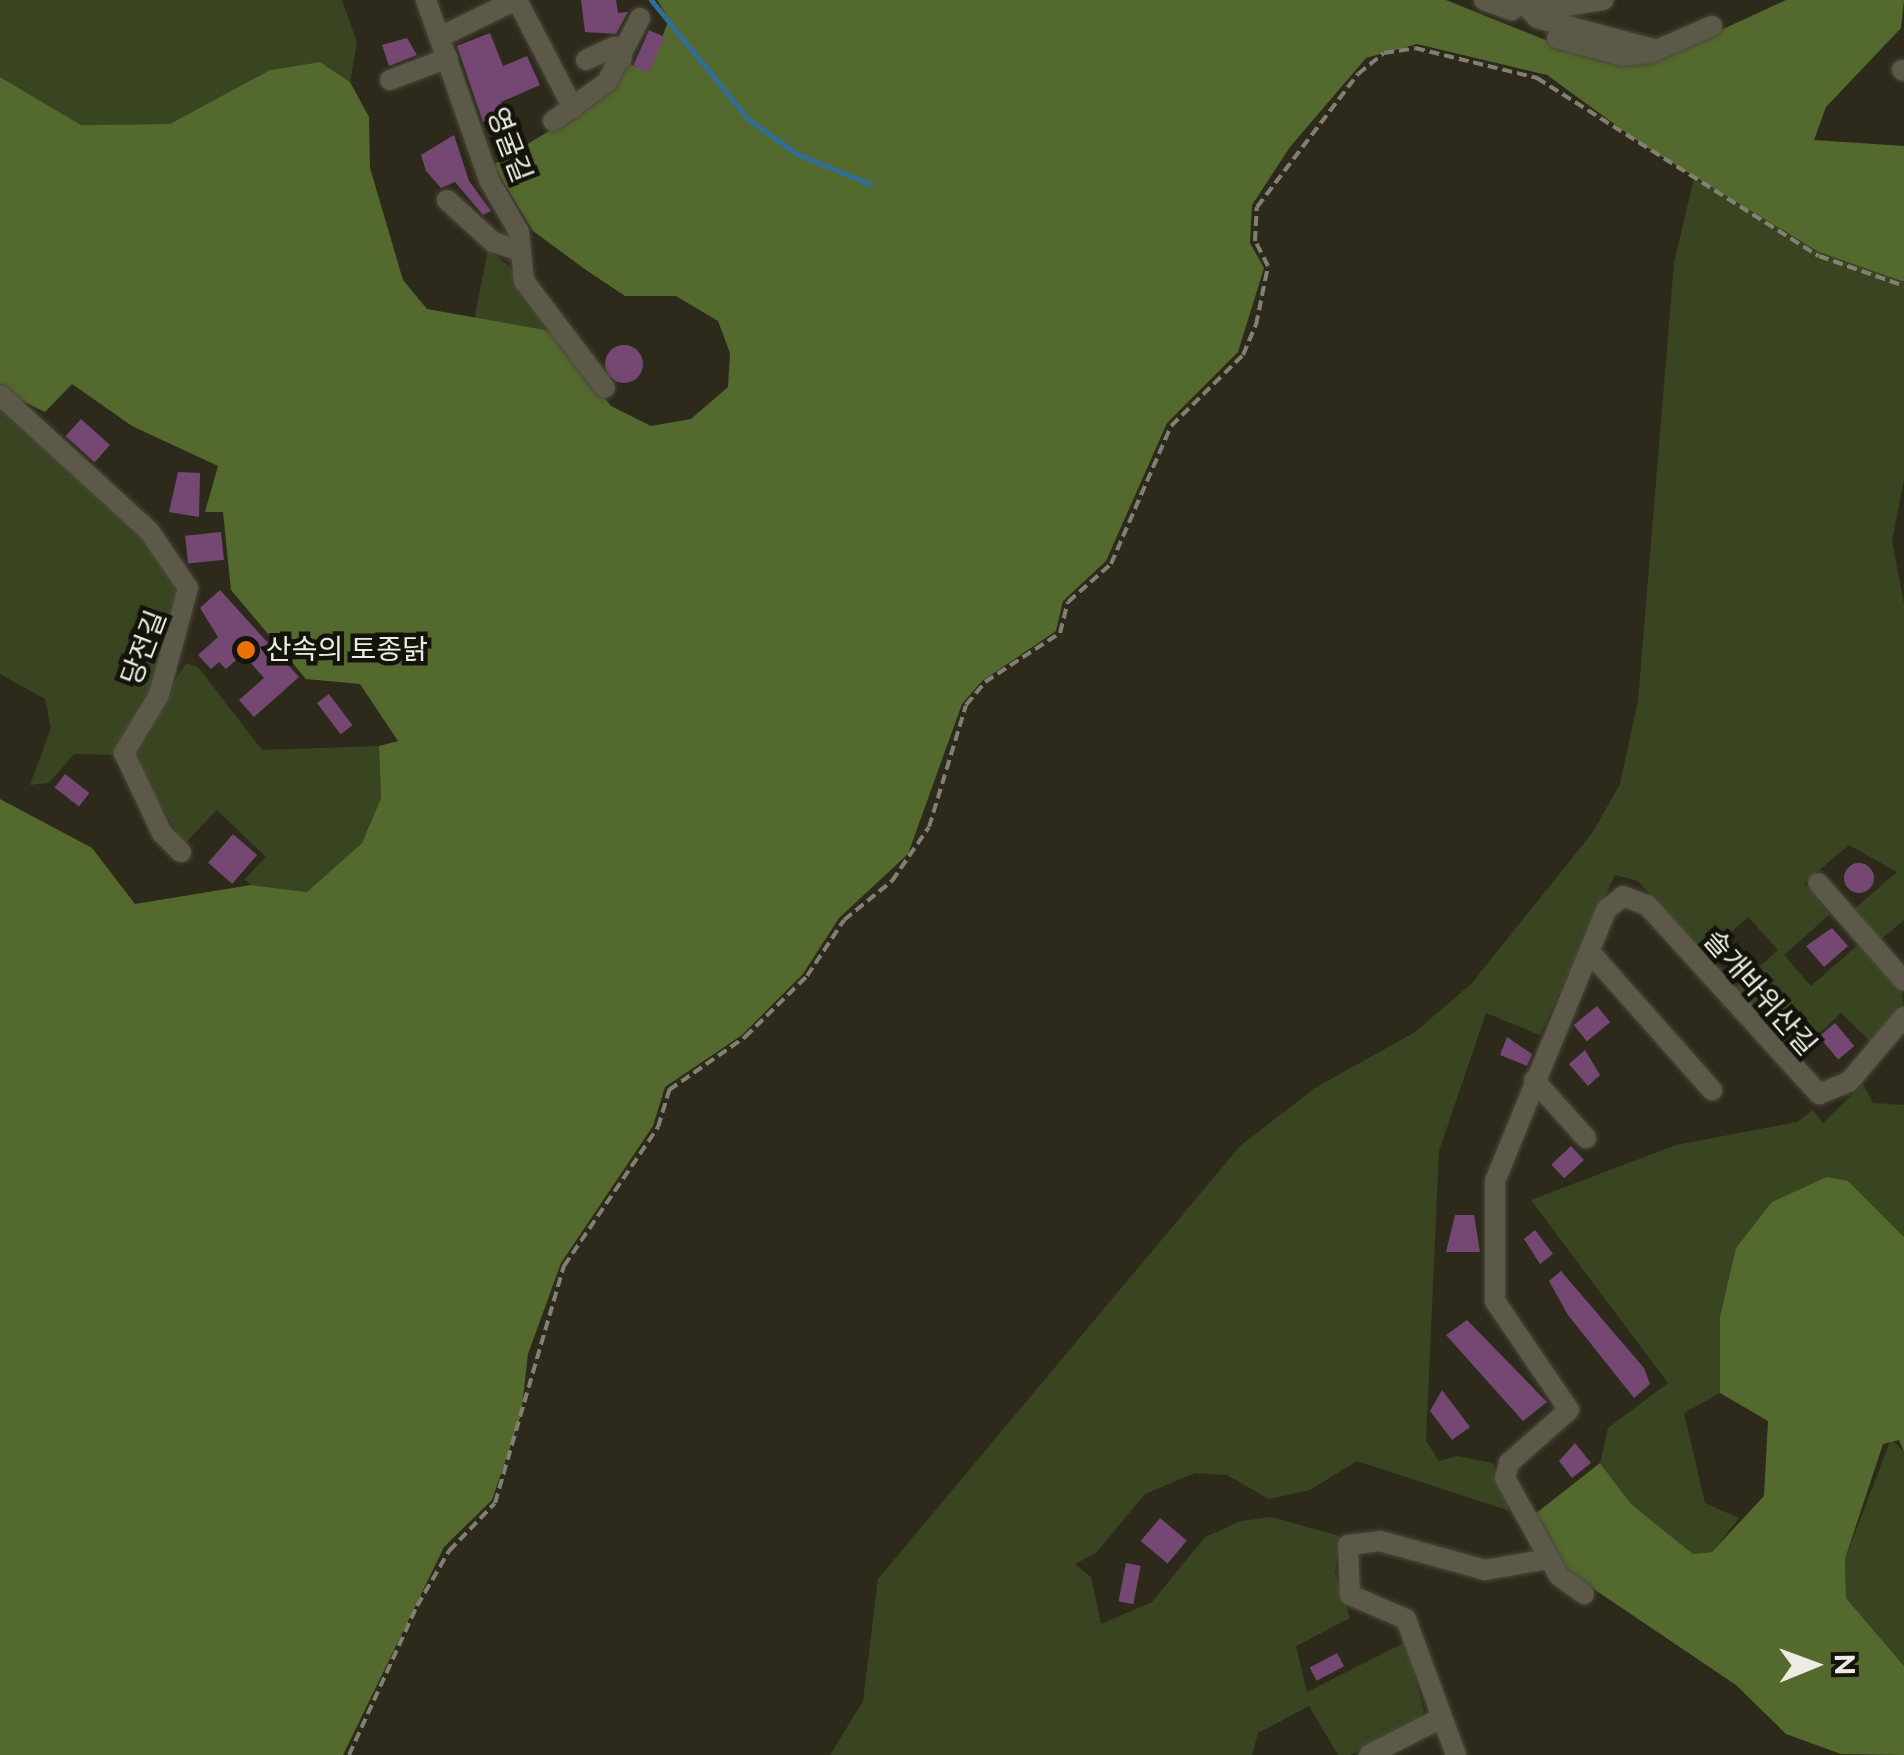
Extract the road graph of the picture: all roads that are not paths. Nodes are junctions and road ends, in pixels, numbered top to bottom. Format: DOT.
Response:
graph roads {
  1 [pos="426,0"];
  2 [pos="516,0"];
  3 [pos="1484,0"];
  4 [pos="1603,0"];
  5 [pos="1545,1"];
  6 [pos="1513,3"];
  7 [pos="640,18"];
  8 [pos="1697,26"];
  9 [pos="440,36"];
  10 [pos="448,58"];
  11 [pos="622,59"];
  12 [pos="586,60"];
  13 [pos="390,80"];
  14 [pos="573,108"];
  15 [pos="553,121"];
  16 [pos="447,200"];
  17 [pos="520,251"];
  18 [pos="605,388"];
  19 [pos="0,396"];
  20 [pos="181,852"];
  21 [pos="1818,883"];
  22 [pos="1589,952"];
  23 [pos="1904,981"];
  24 [pos="1904,1017"];
  25 [pos="1534,1080"];
  26 [pos="1712,1090"];
  27 [pos="1586,1138"];
  28 [pos="1549,1559"];
  29 [pos="1584,1594"];
  30 [pos="1436,1720"];
  31 [pos="1369,1755"];
  32 [pos="1456,1755"];
  1 -- 9 [label="lane, 영굴길"];
  2 -- 9 [label="lane"];
  2 -- 14 [label="lane"];
  3 -- 6 [label="lane"];
  4 -- 5 [label="lane"];
  6 -- 8 [label="lane"];
  7 -- 11 [label="lane, 영굴길"];
  9 -- 10 [label="lane, 영굴길"];
  10 -- 13 [label="lane"];
  10 -- 17 [label="lane, 영굴길"];
  11 -- 12 [label="lane"];
  11 -- 14 [label="lane, 영굴길"];
  14 -- 15 [label="lane, 영굴길"];
  16 -- 17 [label="lane"];
  17 -- 18 [label="lane, 영굴길"];
  19 -- 20 [label="lane, 당전길"];
  21 -- 23 [label="lane"];
  22 -- 24 [label="lane, 솔개바위산길"];
  22 -- 25 [label="lane, 솔개바위산길"];
  22 -- 26 [label="lane"];
  25 -- 27 [label="lane"];
  25 -- 28 [label="lane, 솔개바위산길"];
  28 -- 29 [label="lane, 솔개바위산길"];
  28 -- 30 [label="lane"];
  30 -- 31 [label="lane"];
  30 -- 32 [label="lane"];
}
